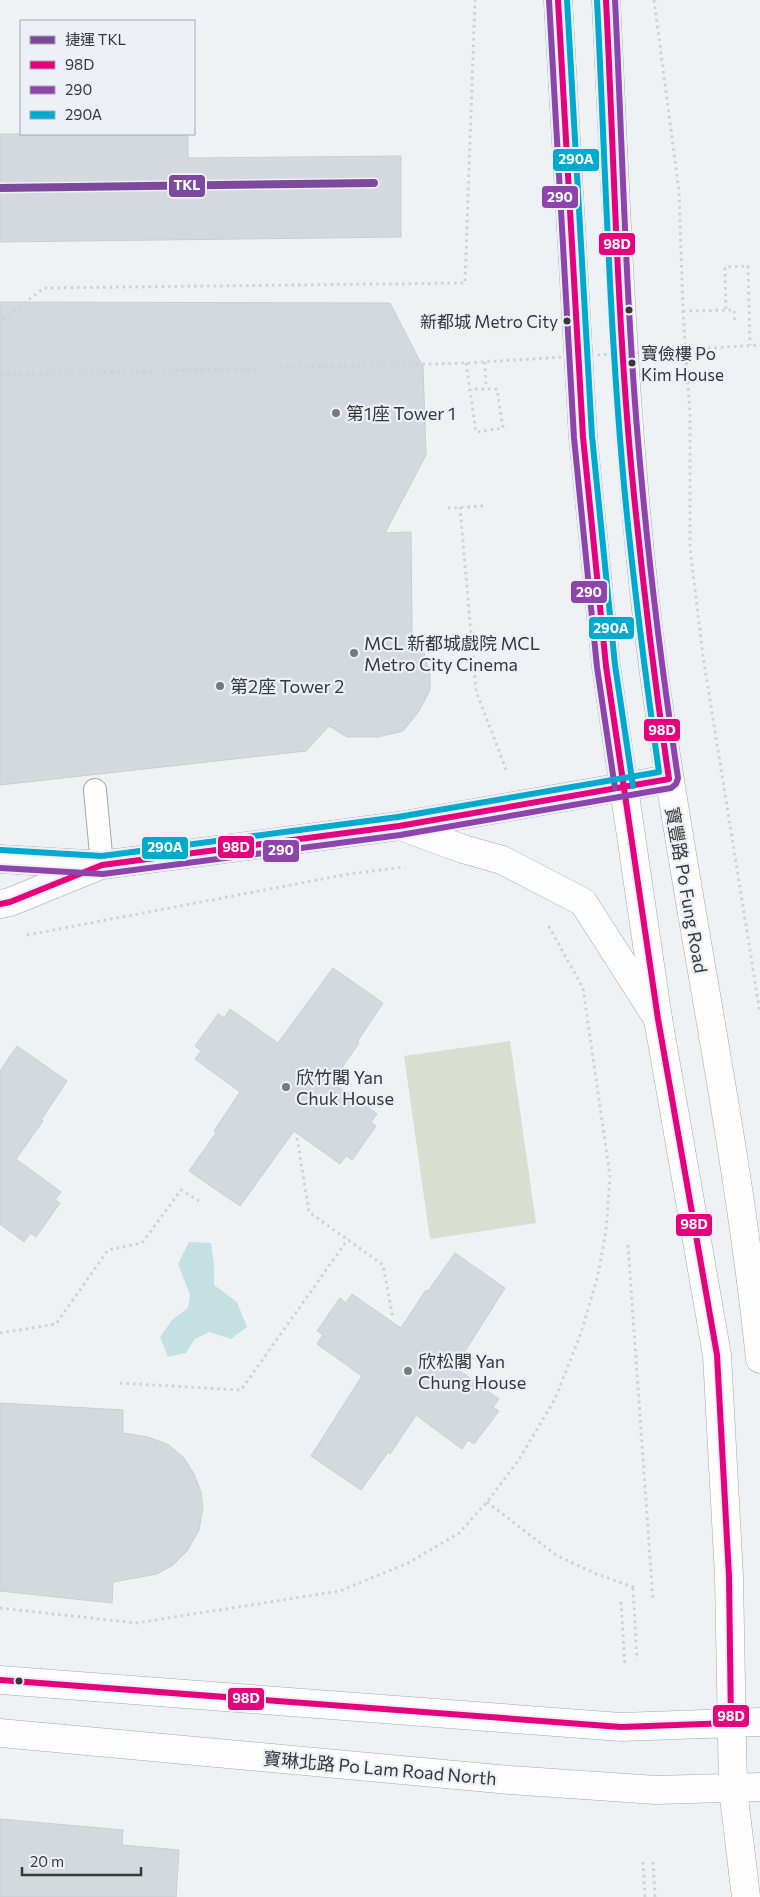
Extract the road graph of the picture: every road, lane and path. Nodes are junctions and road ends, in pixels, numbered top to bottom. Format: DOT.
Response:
graph roads {
  1 [pos="475,0"];
  2 [pos="558,0"];
  3 [pos="606,0"];
  4 [pos="654,1"];
  5 [pos="726,310"];
  6 [pos="684,311"];
  7 [pos="3,319"];
  8 [pos="735,324"];
  9 [pos="760,344"];
  10 [pos="750,345"];
  11 [pos="485,362"];
  12 [pos="466,363"];
  13 [pos="0,375"];
  14 [pos="486,384"];
  15 [pos="472,389"];
  16 [pos="484,506"];
  17 [pos="448,508"];
  18 [pos="669,779"];
  19 [pos="624,787"];
  20 [pos="95,790"];
  21 [pos="398,826"];
  22 [pos="0,859"];
  23 [pos="102,865"];
  24 [pos="408,866"];
  25 [pos="0,904"];
  26 [pos="19,936"];
  27 [pos="760,1013"];
  28 [pos="658,1019"];
  29 [pos="297,1138"];
  30 [pos="199,1201"];
  31 [pos="348,1239"];
  32 [pos="628,1245"];
  33 [pos="598,1275"];
  34 [pos="393,1319"];
  35 [pos="0,1333"];
  36 [pos="760,1359"];
  37 [pos="120,1383"];
  38 [pos="487,1502"];
  39 [pos="653,1600"];
  40 [pos="621,1602"];
  41 [pos="0,1608"];
  42 [pos="637,1660"];
  43 [pos="625,1667"];
  44 [pos="0,1680"];
  45 [pos="760,1722"];
  46 [pos="731,1723"];
  47 [pos="0,1733"];
  48 [pos="760,1787"];
  49 [pos="733,1789"];
  50 [pos="643,1862"];
  51 [pos="653,1862"];
  52 [pos="645,1897"];
  53 [pos="655,1897"];
  54 [pos="746,1897"];
  1 -- 7 [label="path"];
  2 -- 19 [label="street"];
  3 -- 18 [label="street, 寶豐路 Po Fung Road"];
  4 -- 6 [label="path"];
  5 -- 6 [label="path"];
  5 -- 8 [label="path"];
  5 -- 10 [label="path"];
  6 -- 27 [label="path"];
  9 -- 10 [label="path, bridge"];
  10 -- 11 [label="path, bridge"];
  11 -- 12 [label="path, bridge"];
  11 -- 14 [label="path"];
  12 -- 13 [label="path, bridge"];
  12 -- 15 [label="path"];
  16 -- 17 [label="path"];
  18 -- 19 [label="street"];
  18 -- 36 [label="street, 寶豐路 Po Fung Road"];
  19 -- 21 [label="street"];
  19 -- 28 [label="street"];
  20 -- 23 [label="lane"];
  21 -- 23 [label="street"];
  21 -- 28 [label="street"];
  22 -- 23 [label="street"];
  23 -- 25 [label="street"];
  24 -- 26 [label="path"];
  28 -- 46 [label="street"];
  29 -- 31 [label="path"];
  30 -- 35 [label="path"];
  31 -- 34 [label="path"];
  31 -- 37 [label="path"];
  32 -- 39 [label="path"];
  33 -- 38 [label="path"];
  38 -- 41 [label="path"];
  38 -- 42 [label="path"];
  40 -- 43 [label="path"];
  44 -- 46 [label="street"];
  45 -- 46 [label="street"];
  46 -- 49 [label="street"];
  47 -- 49 [label="street, 寶琳北路 Po Lam Road North"];
  48 -- 49 [label="street, 寶琳北路 Po Lam Road North"];
  49 -- 54 [label="street"];
  50 -- 52 [label="path"];
  51 -- 53 [label="path"];
}
